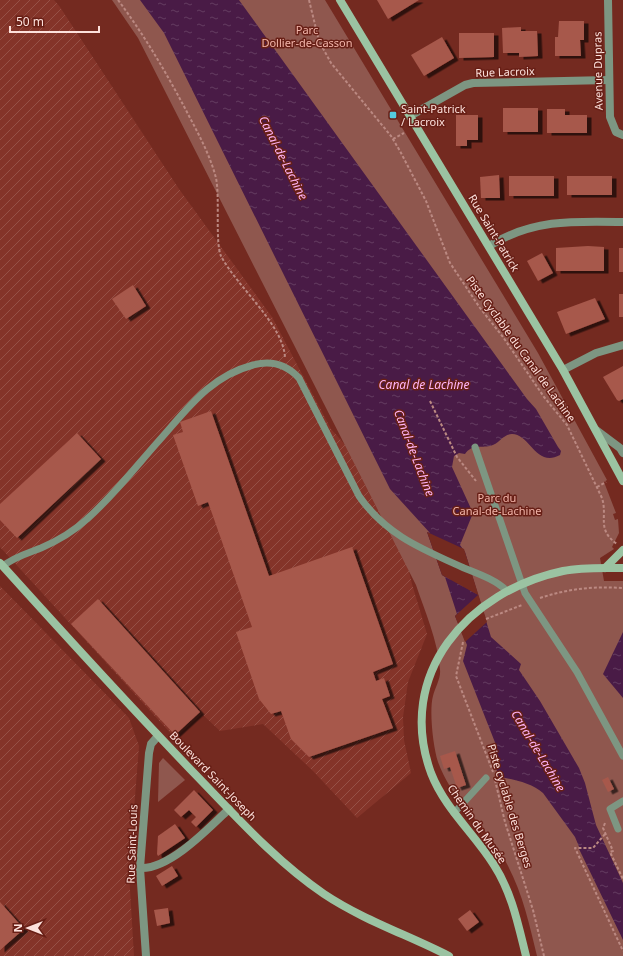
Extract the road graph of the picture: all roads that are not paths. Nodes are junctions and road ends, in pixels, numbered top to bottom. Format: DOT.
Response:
graph roads {
  1 [pos="340,0"];
  2 [pos="608,0"];
  3 [pos="608,80"];
  4 [pos="410,116"];
  5 [pos="623,135"];
  6 [pos="623,222"];
  7 [pos="489,246"];
  8 [pos="623,345"];
  9 [pos="563,370"];
  10 [pos="596,430"];
  11 [pos="475,447"];
  12 [pos="623,453"];
  13 [pos="623,481"];
  14 [pos="620,547"];
  15 [pos="1,565"];
  16 [pos="605,568"];
  17 [pos="623,568"];
  18 [pos="522,585"];
  19 [pos="507,591"];
  20 [pos="158,736"];
  21 [pos="623,756"];
  22 [pos="486,778"];
  23 [pos="623,802"];
  24 [pos="229,809"];
  25 [pos="454,813"];
  26 [pos="618,829"];
  27 [pos="140,868"];
  28 [pos="146,956"];
  29 [pos="449,956"];
  30 [pos="526,956"];
  1 -- 4 [label="street, Rue Saint-Patrick"];
  2 -- 3 [label="street, Avenue Dupras"];
  3 -- 4 [label="street, Rue Lacroix"];
  3 -- 5 [label="street, Avenue Dupras"];
  4 -- 7 [label="street, Rue Saint-Patrick"];
  6 -- 7 [label="street"];
  7 -- 9 [label="street, Rue Saint-Patrick"];
  8 -- 9 [label="street"];
  9 -- 10 [label="street, Rue Saint-Patrick"];
  10 -- 12 [label="street"];
  10 -- 13 [label="street, Rue Saint-Patrick"];
  11 -- 18 [label="lane"];
  14 -- 16 [label="street"];
  15 -- 19 [label="lane"];
  15 -- 20 [label="street, Boulevard Saint-Joseph"];
  16 -- 17 [label="street, Chemin du Musée"];
  16 -- 18 [label="street, Chemin du Musée"];
  18 -- 19 [label="street, Chemin du Musée"];
  18 -- 21 [label="lane"];
  19 -- 25 [label="street, Chemin du Musée"];
  20 -- 24 [label="street, Boulevard Saint-Joseph"];
  20 -- 27 [label="street, Rue Saint-Louis"];
  22 -- 25 [label="lane"];
  23 -- 26 [label="lane"];
  24 -- 27 [label="street"];
  24 -- 29 [label="street, Boulevard Saint-Joseph"];
  25 -- 30 [label="street, Chemin du Musée"];
  27 -- 28 [label="street, Rue Saint-Louis"];
}
